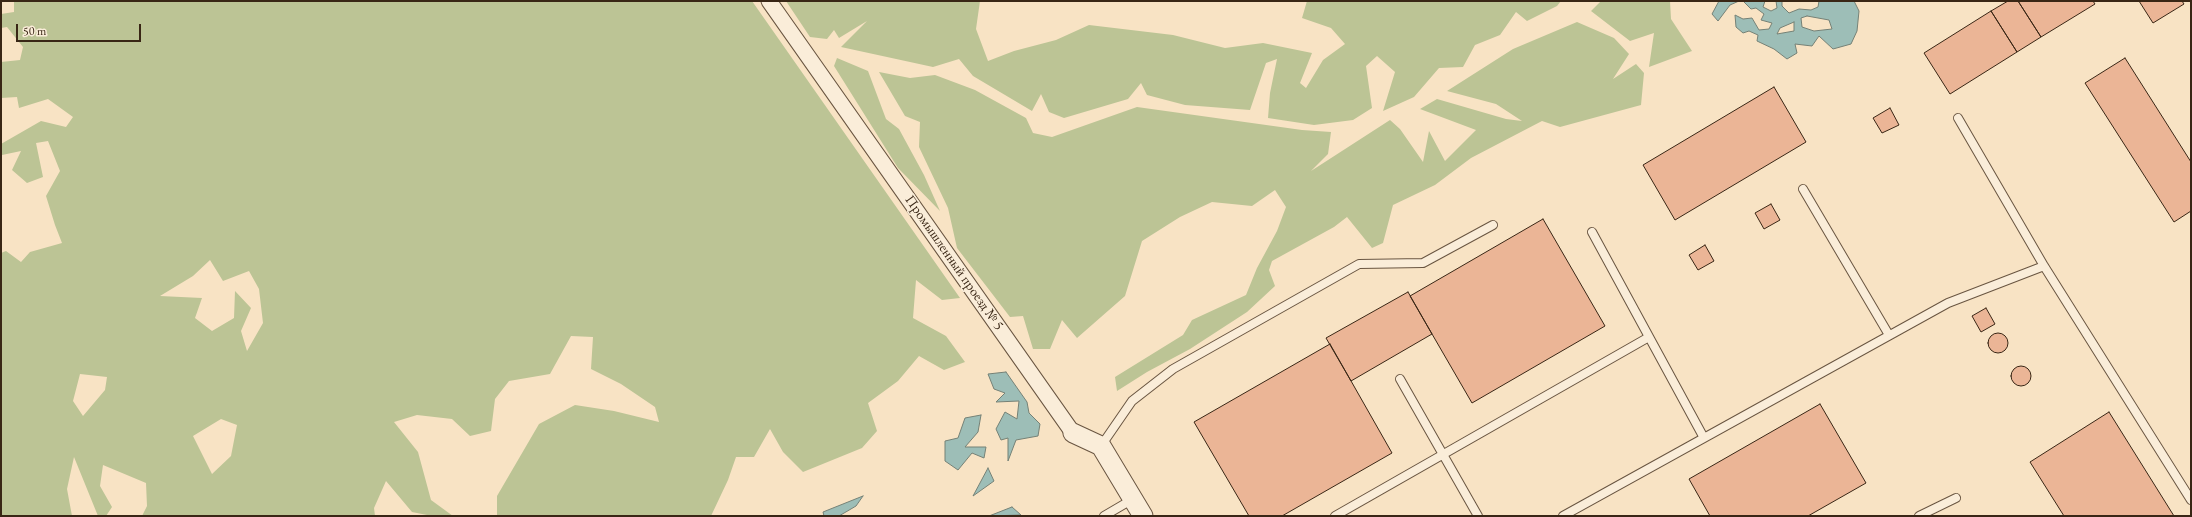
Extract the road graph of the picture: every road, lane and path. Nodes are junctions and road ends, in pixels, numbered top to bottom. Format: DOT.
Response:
graph roads {
  1 [pos="769,1"];
  2 [pos="1958,118"];
  3 [pos="1803,189"];
  4 [pos="1493,225"];
  5 [pos="1592,232"];
  6 [pos="2044,266"];
  7 [pos="1889,335"];
  8 [pos="1649,337"];
  9 [pos="1400,379"];
  10 [pos="1073,433"];
  11 [pos="1704,438"];
  12 [pos="1101,446"];
  13 [pos="1443,454"];
  14 [pos="1134,498"];
  15 [pos="1956,498"];
  16 [pos="2191,500"];
  17 [pos="1104,516"];
  18 [pos="1143,516"];
  19 [pos="1335,516"];
  20 [pos="1478,516"];
  21 [pos="1563,516"];
  22 [pos="1919,516"];
  1 -- 10 [label="street, Промышленный проезд № 5"];
  2 -- 6 [label="lane"];
  3 -- 7 [label="lane"];
  4 -- 12 [label="lane"];
  5 -- 8 [label="lane"];
  6 -- 7 [label="lane"];
  6 -- 16 [label="lane"];
  7 -- 11 [label="lane"];
  8 -- 11 [label="lane"];
  8 -- 13 [label="lane"];
  9 -- 13 [label="lane"];
  10 -- 12 [label="street, Промышленный проезд № 5"];
  11 -- 21 [label="lane"];
  12 -- 14 [label="street"];
  13 -- 19 [label="lane"];
  13 -- 20 [label="lane"];
  14 -- 17 [label="lane"];
  14 -- 18 [label="street"];
  15 -- 22 [label="lane"];
}
